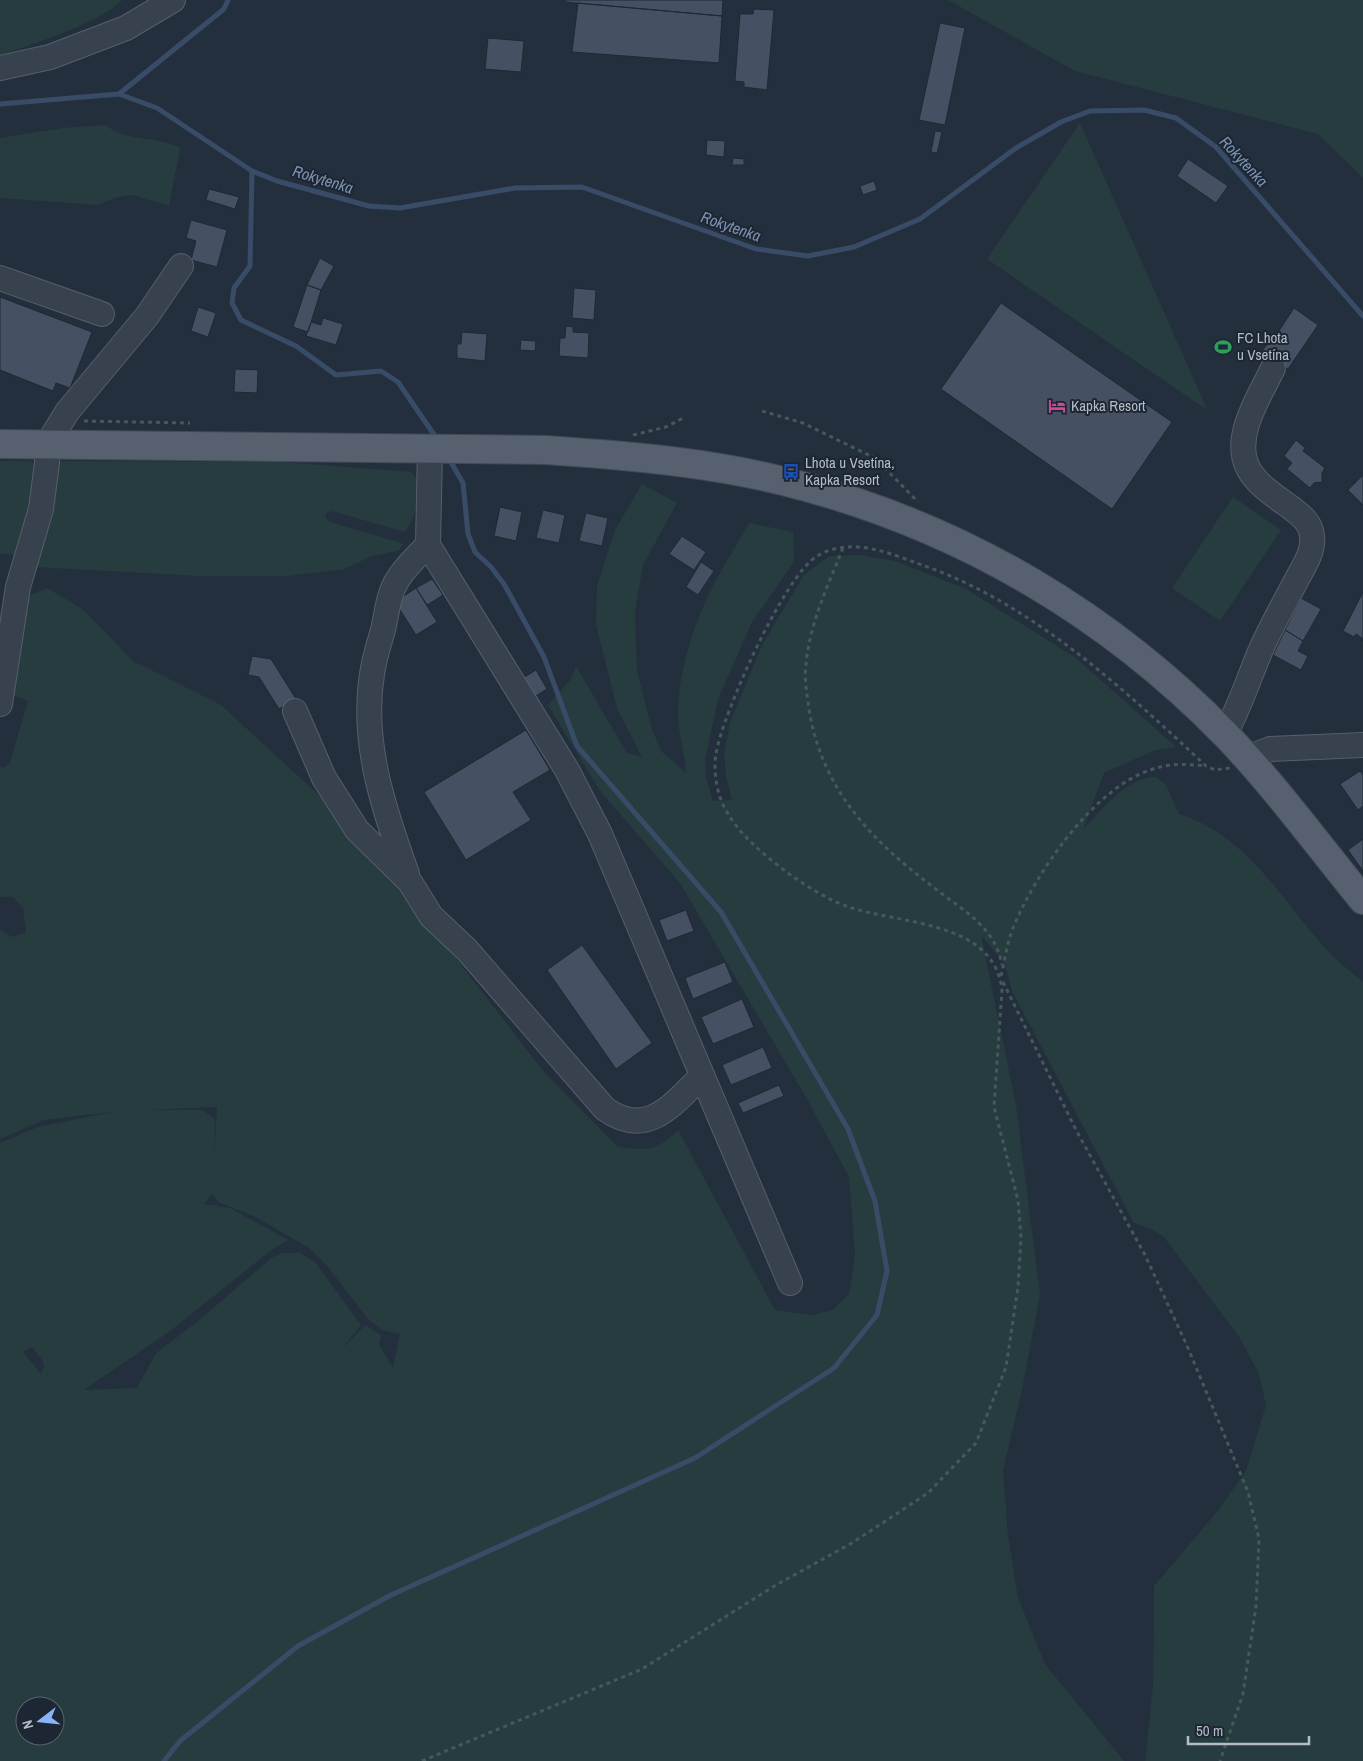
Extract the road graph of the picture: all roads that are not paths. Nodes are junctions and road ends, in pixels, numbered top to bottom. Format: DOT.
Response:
graph roads {
  1 [pos="173,0"];
  2 [pos="0,68"];
  3 [pos="180,266"];
  4 [pos="0,278"];
  5 [pos="102,314"];
  6 [pos="1273,368"];
  7 [pos="0,444"];
  8 [pos="47,445"];
  9 [pos="440,449"];
  10 [pos="428,544"];
  11 [pos="0,704"];
  12 [pos="295,711"];
  13 [pos="1225,734"];
  14 [pos="1362,739"];
  15 [pos="1247,758"];
  16 [pos="410,882"];
  17 [pos="1363,900"];
  18 [pos="702,1076"];
  19 [pos="790,1283"];
  1 -- 2 [label="street"];
  3 -- 8 [label="street"];
  4 -- 5 [label="street"];
  6 -- 13 [label="street"];
  7 -- 8 [label="main road"];
  8 -- 9 [label="main road"];
  8 -- 11 [label="street"];
  9 -- 10 [label="street"];
  9 -- 13 [label="main road"];
  10 -- 16 [label="street"];
  10 -- 18 [label="street"];
  12 -- 16 [label="street"];
  13 -- 15 [label="main road"];
  14 -- 15 [label="street"];
  15 -- 17 [label="main road"];
  16 -- 18 [label="street"];
  18 -- 19 [label="street"];
}
